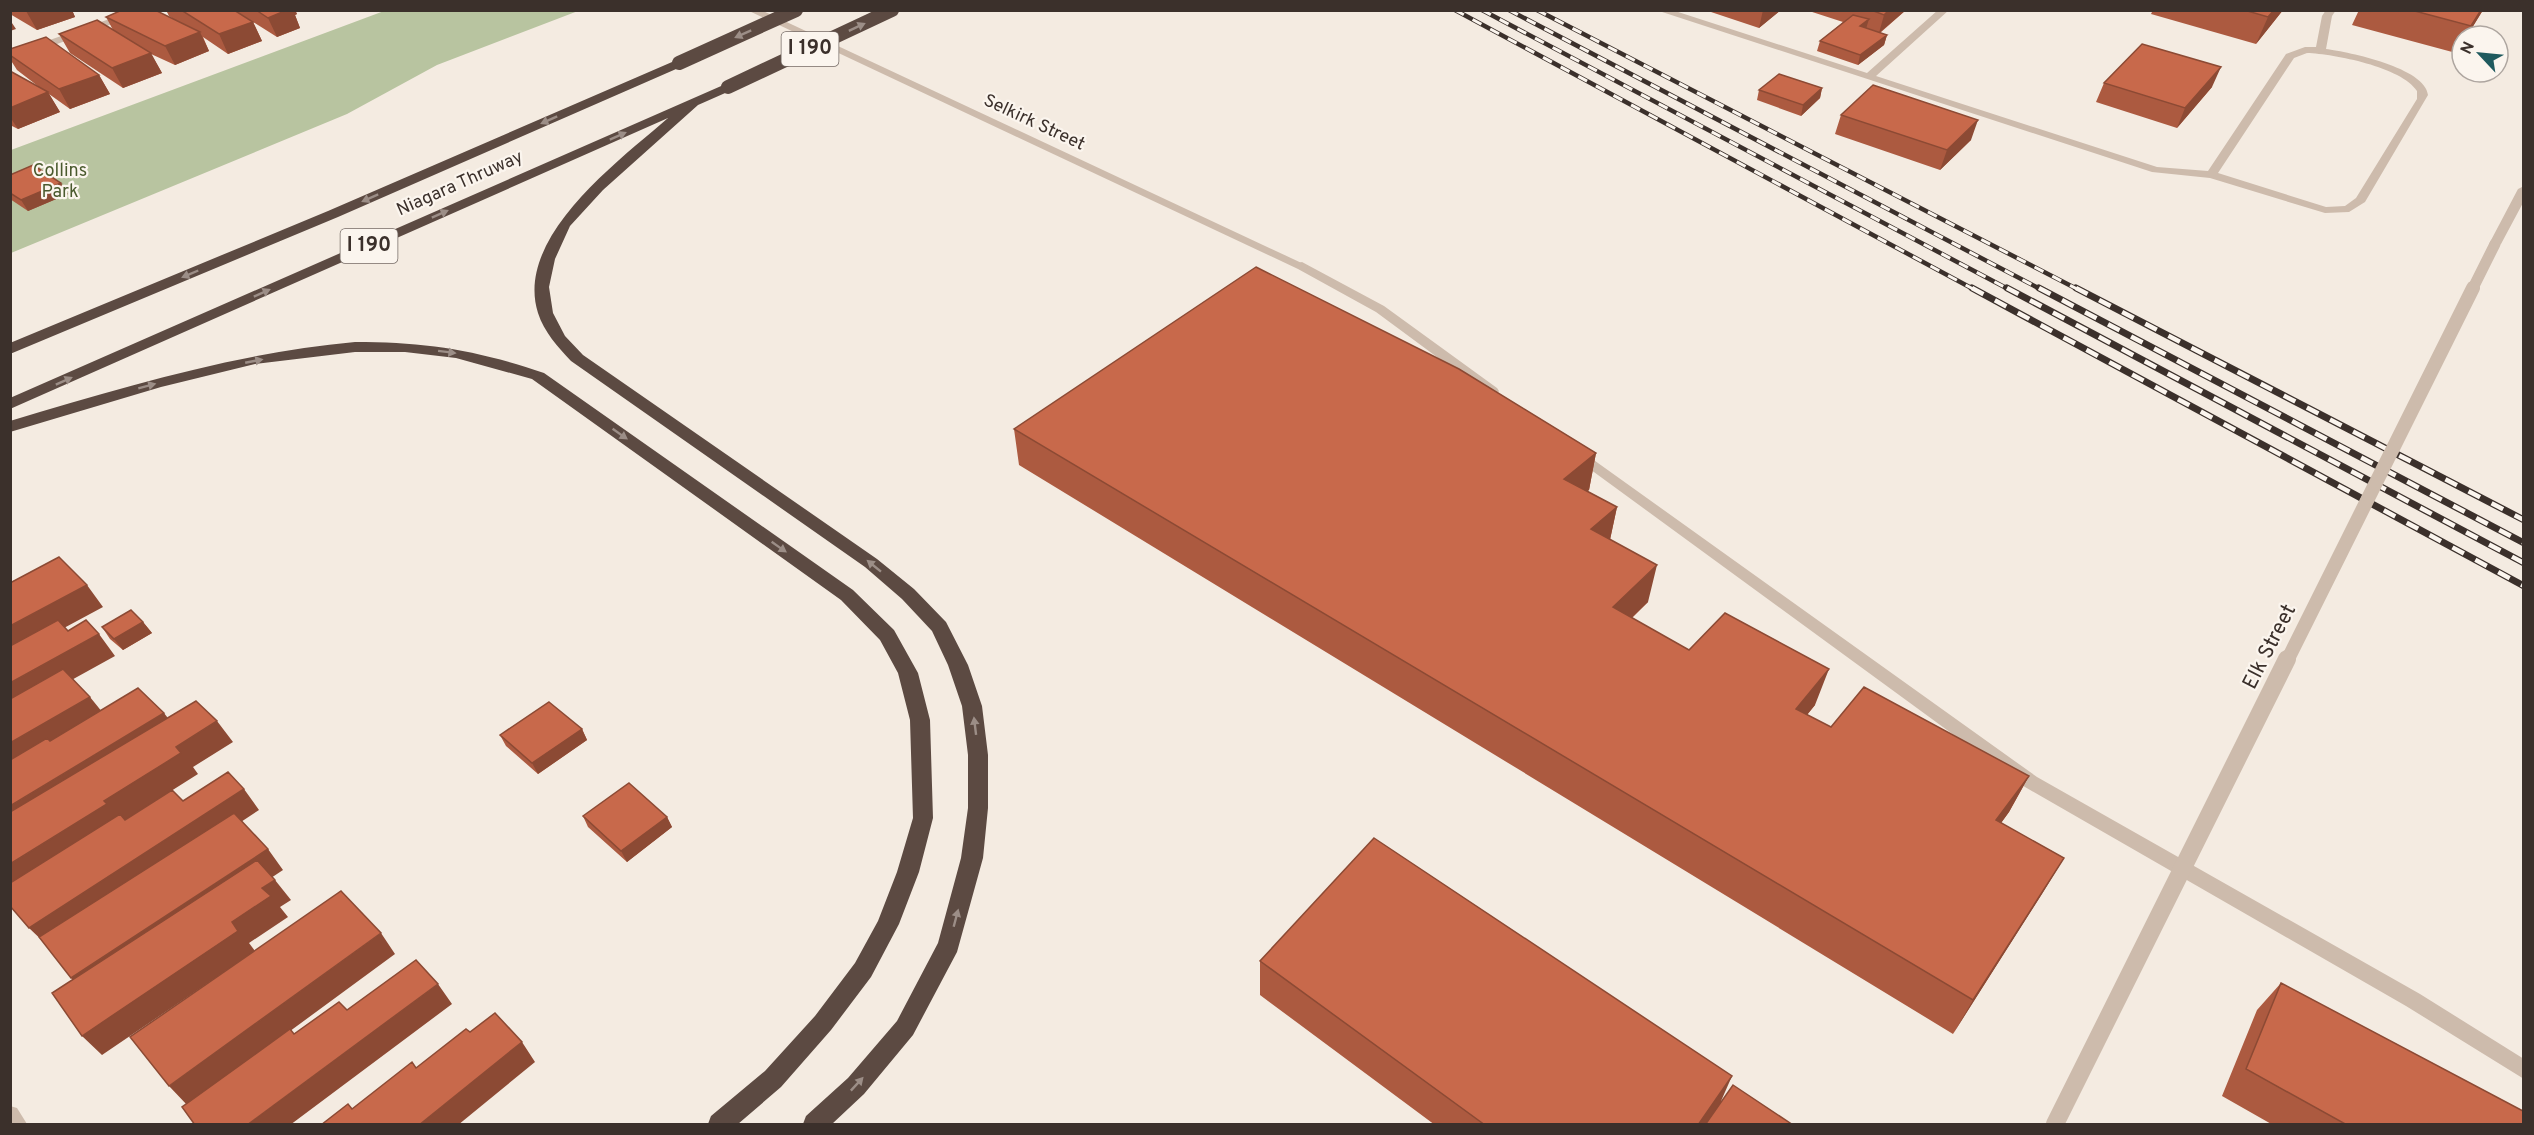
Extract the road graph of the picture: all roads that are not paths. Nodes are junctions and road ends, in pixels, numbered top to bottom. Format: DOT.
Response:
graph roads {
  1 [pos="146,10"];
  2 [pos="752,10"];
  3 [pos="796,10"];
  4 [pos="892,10"];
  5 [pos="1662,10"];
  6 [pos="1944,10"];
  7 [pos="2331,10"];
  8 [pos="2321,50"];
  9 [pos="10,58"];
  10 [pos="1869,77"];
  11 [pos="694,102"];
  12 [pos="2211,175"];
  13 [pos="2523,189"];
  14 [pos="10,349"];
  15 [pos="1504,400"];
  16 [pos="10,404"];
  17 [pos="10,427"];
  18 [pos="1562,441"];
  19 [pos="2523,1070"];
  20 [pos="10,1115"];
  21 [pos="17,1125"];
  22 [pos="720,1125"];
  23 [pos="815,1125"];
  24 [pos="2055,1125"];
  1 -- 9 [label="street"];
  2 -- 15 [label="street, Selkirk Street"];
  3 -- 14 [label="highway, Niagara Thruway / I 190, one-way, bridge"];
  11 -- 4 [label="highway, Niagara Thruway / I 190, one-way, bridge"];
  5 -- 10 [label="street"];
  6 -- 10 [label="street"];
  7 -- 8 [label="street"];
  8 -- 12 [label="street"];
  8 -- 12 [label="street"];
  10 -- 12 [label="street"];
  16 -- 11 [label="highway, Niagara Thruway / I 190, one-way"];
  23 -- 11 [label="highway, one-way"];
  13 -- 24 [label="street, Elk Street, bridge"];
  17 -- 22 [label="highway, one-way"];
  18 -- 19 [label="street"];
  20 -- 21 [label="street"];
}
